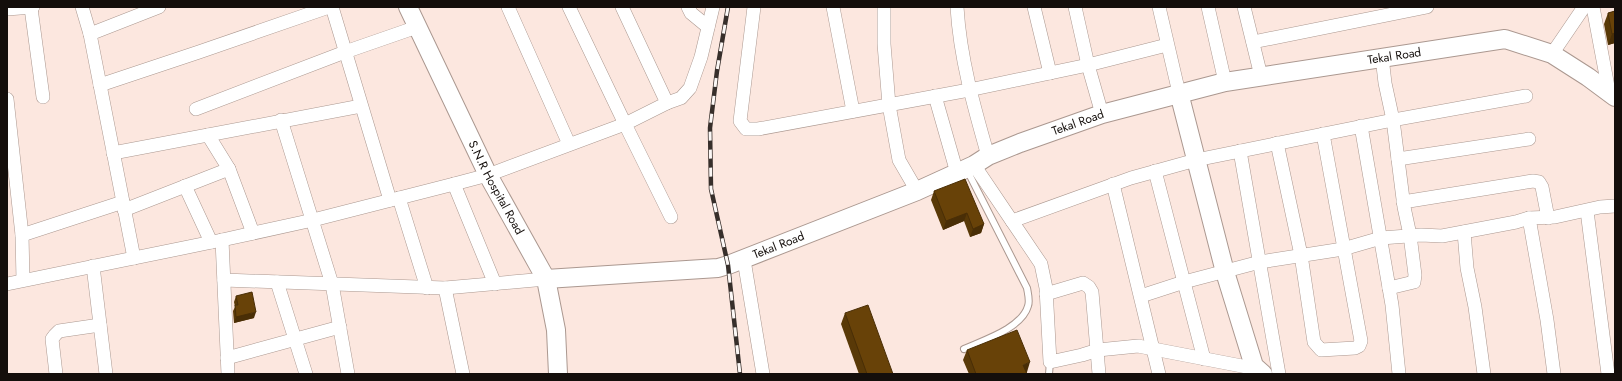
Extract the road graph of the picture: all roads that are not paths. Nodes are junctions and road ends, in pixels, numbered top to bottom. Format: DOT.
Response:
graph roads {
  1 [pos="32,7"];
  2 [pos="82,7"];
  3 [pos="159,7"];
  4 [pos="331,7"];
  5 [pos="408,7"];
  6 [pos="508,7"];
  7 [pos="569,7"];
  8 [pos="622,7"];
  9 [pos="688,7"];
  10 [pos="713,7"];
  11 [pos="754,7"];
  12 [pos="833,7"];
  13 [pos="884,7"];
  14 [pos="957,7"];
  15 [pos="1034,7"];
  16 [pos="1075,7"];
  17 [pos="1159,7"];
  18 [pos="1208,7"];
  19 [pos="1244,7"];
  20 [pos="1427,7"];
  21 [pos="1584,7"];
  22 [pos="1593,7"];
  23 [pos="7,10"];
  24 [pos="417,27"];
  25 [pos="708,27"];
  26 [pos="90,34"];
  27 [pos="1253,42"];
  28 [pos="1167,45"];
  29 [pos="345,52"];
  30 [pos="1552,54"];
  31 [pos="1382,57"];
  32 [pos="1088,65"];
  33 [pos="1050,73"];
  34 [pos="1261,76"];
  35 [pos="1225,82"];
  36 [pos="100,85"];
  37 [pos="969,90"];
  38 [pos="1179,93"];
  39 [pos="1612,95"];
  40 [pos="935,96"];
  41 [pos="1526,96"];
  42 [pos="43,97"];
  43 [pos="7,100"];
  44 [pos="666,103"];
  45 [pos="889,105"];
  46 [pos="361,106"];
  47 [pos="196,109"];
  48 [pos="853,111"];
  49 [pos="1102,114"];
  50 [pos="280,120"];
  51 [pos="1393,120"];
  52 [pos="8,122"];
  53 [pos="625,124"];
  54 [pos="1362,126"];
  55 [pos="1323,134"];
  56 [pos="208,135"];
  57 [pos="1529,139"];
  58 [pos="1277,143"];
  59 [pos="569,144"];
  60 [pos="1240,151"];
  61 [pos="113,153"];
  62 [pos="1196,160"];
  63 [pos="1398,160"];
  64 [pos="971,165"];
  65 [pos="229,169"];
  66 [pos="1155,171"];
  67 [pos="488,175"];
  68 [pos="454,184"];
  69 [pos="1113,184"];
  70 [pos="185,186"];
  71 [pos="917,191"];
  72 [pos="395,199"];
  73 [pos="1403,202"];
  74 [pos="124,206"];
  75 [pos="1615,206"];
  76 [pos="1586,210"];
  77 [pos="671,217"];
  78 [pos="1528,218"];
  79 [pos="1548,218"];
  80 [pos="312,220"];
  81 [pos="1012,221"];
  82 [pos="1464,232"];
  83 [pos="253,233"];
  84 [pos="1410,235"];
  85 [pos="22,236"];
  86 [pos="1381,238"];
  87 [pos="216,241"];
  88 [pos="1343,249"];
  89 [pos="1301,256"];
  90 [pos="134,258"];
  91 [pos="744,260"];
  92 [pos="1260,262"];
  93 [pos="93,266"];
  94 [pos="1225,272"];
  95 [pos="546,279"];
  96 [pos="23,280"];
  97 [pos="224,280"];
  98 [pos="277,282"];
  99 [pos="1184,282"];
  100 [pos="7,284"];
  101 [pos="332,284"];
  102 [pos="495,284"];
  103 [pos="427,288"];
  104 [pos="445,288"];
  105 [pos="1389,288"];
  106 [pos="1046,294"];
  107 [pos="1141,296"];
  108 [pos="100,325"];
  109 [pos="340,327"];
  110 [pos="295,340"];
  111 [pos="964,349"];
  112 [pos="1154,349"];
  113 [pos="1098,350"];
  114 [pos="227,358"];
  115 [pos="1204,359"];
  116 [pos="1049,368"];
  117 [pos="1252,370"];
  118 [pos="56,374"];
  119 [pos="106,374"];
  120 [pos="228,374"];
  121 [pos="306,374"];
  122 [pos="348,374"];
  123 [pos="463,374"];
  124 [pos="558,374"];
  125 [pos="763,374"];
  126 [pos="1099,374"];
  127 [pos="1159,374"];
  128 [pos="1279,374"];
  129 [pos="1399,374"];
  130 [pos="1484,374"];
  131 [pos="1554,374"];
  132 [pos="1608,374"];
  1 -- 23 [label="street"];
  1 -- 42 [label="street"];
  2 -- 26 [label="street"];
  3 -- 26 [label="street"];
  4 -- 29 [label="street"];
  4 -- 36 [label="street"];
  5 -- 24 [label="main road, S.N.R Hospital Road"];
  6 -- 59 [label="street"];
  7 -- 53 [label="street"];
  8 -- 44 [label="street"];
  9 -- 25 [label="street"];
  10 -- 25 [label="street"];
  11 -- 48 [label="street"];
  12 -- 48 [label="street"];
  13 -- 45 [label="street"];
  14 -- 37 [label="street"];
  15 -- 33 [label="street"];
  16 -- 32 [label="street"];
  17 -- 28 [label="street"];
  18 -- 35 [label="street"];
  19 -- 27 [label="street"];
  20 -- 27 [label="street"];
  21 -- 30 [label="street"];
  22 -- 39 [label="street"];
  24 -- 29 [label="street"];
  24 -- 67 [label="main road, S.N.R Hospital Road"];
  25 -- 44 [label="street"];
  26 -- 36 [label="street"];
  27 -- 34 [label="street"];
  28 -- 32 [label="street"];
  28 -- 38 [label="street"];
  29 -- 46 [label="street"];
  29 -- 47 [label="street"];
  30 -- 31 [label="main road, Tekal Road"];
  30 -- 39 [label="main road, Tekal Road"];
  31 -- 34 [label="main road, Tekal Road"];
  31 -- 51 [label="street"];
  32 -- 33 [label="street"];
  32 -- 49 [label="street"];
  33 -- 37 [label="street"];
  34 -- 35 [label="main road, Tekal Road"];
  35 -- 38 [label="main road, Tekal Road"];
  36 -- 61 [label="street"];
  37 -- 40 [label="street"];
  37 -- 64 [label="street"];
  38 -- 49 [label="main road, Tekal Road"];
  38 -- 62 [label="main road"];
  40 -- 45 [label="street"];
  40 -- 64 [label="street"];
  41 -- 51 [label="street"];
  43 -- 52 [label="street"];
  44 -- 53 [label="street"];
  45 -- 48 [label="street"];
  45 -- 71 [label="street"];
  46 -- 50 [label="street"];
  46 -- 72 [label="street"];
  49 -- 64 [label="main road, Tekal Road"];
  50 -- 56 [label="street"];
  50 -- 80 [label="street"];
  51 -- 54 [label="street"];
  51 -- 63 [label="street"];
  52 -- 85 [label="street"];
  53 -- 59 [label="street"];
  53 -- 77 [label="street"];
  54 -- 55 [label="street"];
  54 -- 86 [label="street"];
  55 -- 58 [label="street"];
  55 -- 88 [label="street"];
  56 -- 61 [label="street"];
  56 -- 65 [label="street"];
  57 -- 63 [label="street"];
  58 -- 60 [label="street"];
  58 -- 89 [label="street"];
  59 -- 67 [label="street"];
  60 -- 62 [label="street"];
  60 -- 92 [label="street"];
  61 -- 74 [label="street"];
  62 -- 66 [label="street"];
  62 -- 94 [label="main road"];
  63 -- 73 [label="street"];
  64 -- 71 [label="main road, Tekal Road"];
  64 -- 81 [label="street"];
  64 -- 111 [label="lane"];
  65 -- 70 [label="street"];
  65 -- 83 [label="street"];
  66 -- 69 [label="street"];
  66 -- 99 [label="street"];
  67 -- 68 [label="street"];
  67 -- 95 [label="main road, S.N.R Hospital Road"];
  68 -- 72 [label="street"];
  68 -- 102 [label="street"];
  69 -- 81 [label="street"];
  69 -- 107 [label="street"];
  70 -- 74 [label="street"];
  70 -- 87 [label="street"];
  71 -- 91 [label="main road, Tekal Road"];
  72 -- 80 [label="street"];
  72 -- 103 [label="street"];
  73 -- 79 [label="street"];
  73 -- 84 [label="street"];
  74 -- 85 [label="street"];
  74 -- 90 [label="street"];
  75 -- 76 [label="street"];
  76 -- 79 [label="street"];
  76 -- 132 [label="street"];
  78 -- 79 [label="street"];
  78 -- 82 [label="street"];
  78 -- 131 [label="street"];
  80 -- 83 [label="street"];
  80 -- 101 [label="street"];
  81 -- 106 [label="street"];
  82 -- 84 [label="street"];
  82 -- 130 [label="street"];
  83 -- 87 [label="street"];
  84 -- 86 [label="street"];
  84 -- 105 [label="street"];
  85 -- 96 [label="street"];
  86 -- 88 [label="street"];
  86 -- 105 [label="street"];
  87 -- 90 [label="street"];
  87 -- 97 [label="street"];
  88 -- 89 [label="street"];
  88 -- 89 [label="street"];
  89 -- 92 [label="street"];
  90 -- 93 [label="street"];
  91 -- 95 [label="main road, Tekal Road"];
  91 -- 125 [label="street"];
  92 -- 94 [label="street"];
  92 -- 128 [label="street"];
  93 -- 96 [label="street"];
  93 -- 108 [label="street"];
  94 -- 99 [label="street"];
  94 -- 117 [label="main road"];
  95 -- 102 [label="street"];
  95 -- 124 [label="main road, S.N.R Hospital Road"];
  96 -- 100 [label="street"];
  97 -- 98 [label="street"];
  97 -- 114 [label="street"];
  98 -- 101 [label="street"];
  98 -- 110 [label="street"];
  99 -- 107 [label="street"];
  99 -- 115 [label="street"];
  101 -- 103 [label="street"];
  101 -- 109 [label="street"];
  102 -- 104 [label="street"];
  103 -- 104 [label="street"];
  104 -- 123 [label="street"];
  105 -- 129 [label="street"];
  106 -- 113 [label="street"];
  106 -- 116 [label="street"];
  107 -- 112 [label="street"];
  108 -- 118 [label="street"];
  108 -- 119 [label="street"];
  109 -- 110 [label="street"];
  109 -- 122 [label="street"];
  110 -- 114 [label="street"];
  110 -- 121 [label="street"];
  112 -- 113 [label="street"];
  112 -- 115 [label="street"];
  112 -- 127 [label="street"];
  113 -- 116 [label="street"];
  113 -- 126 [label="street"];
  114 -- 120 [label="street"];
  115 -- 117 [label="street"];
}
